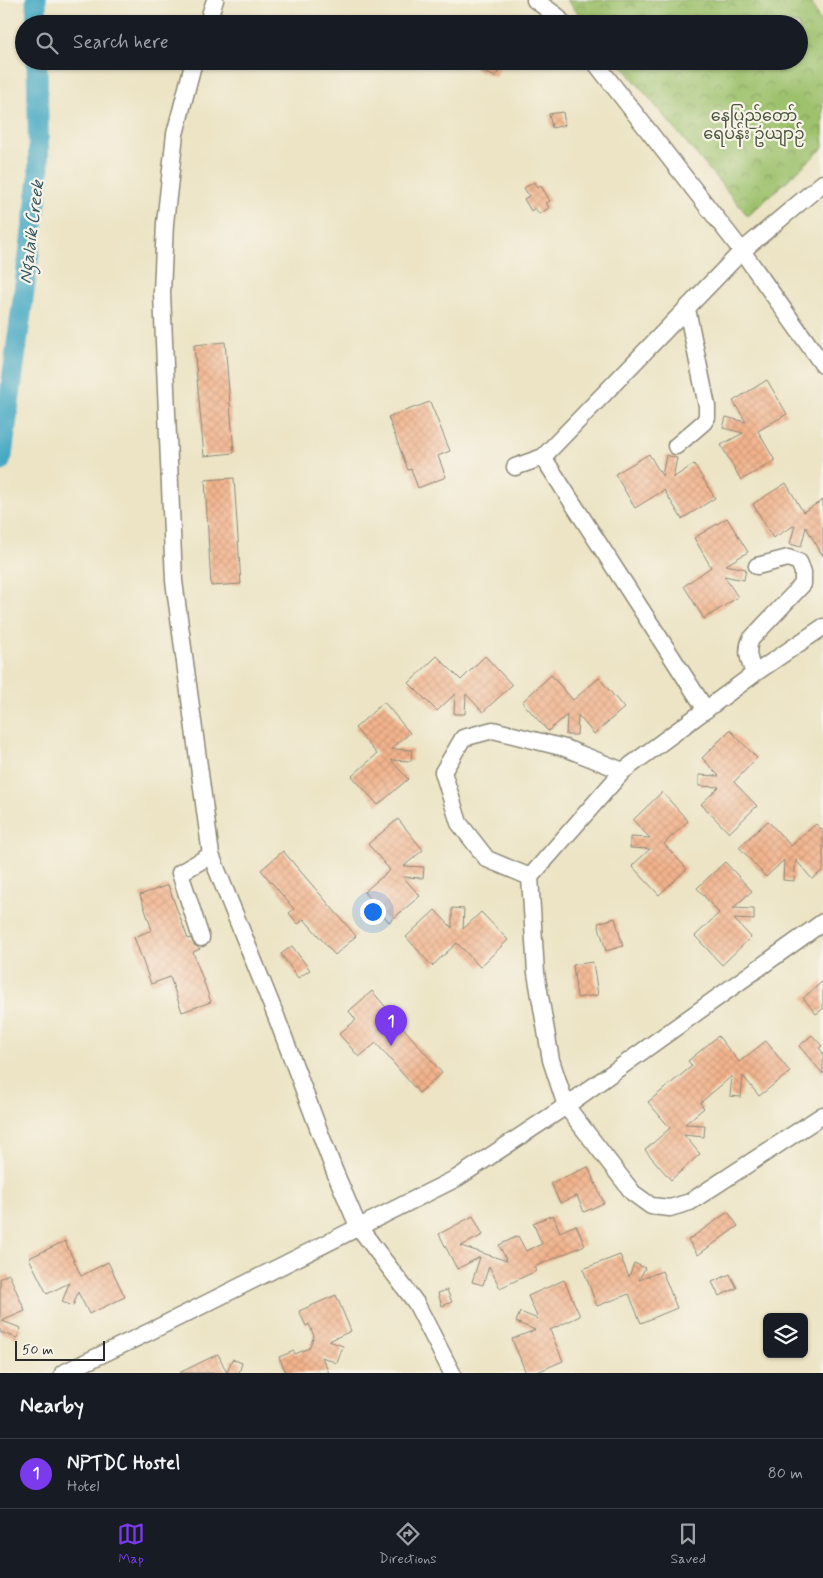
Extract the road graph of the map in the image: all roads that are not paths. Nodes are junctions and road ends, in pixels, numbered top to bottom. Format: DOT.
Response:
graph roads {
  1 [pos="215,0"];
  2 [pos="535,0"];
  3 [pos="210,15"];
  4 [pos="556,15"];
  5 [pos="192,70"];
  6 [pos="601,70"];
  7 [pos="823,183"];
  8 [pos="742,251"];
  9 [pos="687,310"];
  10 [pos="823,365"];
  11 [pos="676,446"];
  12 [pos="543,457"];
  13 [pos="515,467"];
  14 [pos="756,566"];
  15 [pos="823,627"];
  16 [pos="754,674"];
  17 [pos="706,710"];
  18 [pos="623,771"];
  19 [pos="212,855"];
  20 [pos="530,877"];
  21 [pos="823,922"];
  22 [pos="201,938"];
  23 [pos="566,1106"];
  24 [pos="823,1115"];
  25 [pos="358,1226"];
  26 [pos="63,1373"];
  27 [pos="452,1373"];
  1 -- 3 [label="street"];
  2 -- 4 [label="street"];
  5 -- 19 [label="street"];
  6 -- 8 [label="street"];
  7 -- 8 [label="street"];
  8 -- 9 [label="street"];
  8 -- 10 [label="street"];
  9 -- 11 [label="street"];
  9 -- 12 [label="street"];
  12 -- 13 [label="street"];
  12 -- 17 [label="street"];
  14 -- 16 [label="street"];
  15 -- 16 [label="street"];
  16 -- 17 [label="street"];
  17 -- 18 [label="street"];
  18 -- 20 [label="street"];
  18 -- 20 [label="street"];
  19 -- 22 [label="street"];
  19 -- 25 [label="street"];
  20 -- 23 [label="street"];
  21 -- 23 [label="street"];
  23 -- 24 [label="street"];
  23 -- 25 [label="street"];
  25 -- 26 [label="street"];
  25 -- 27 [label="street"];
}
